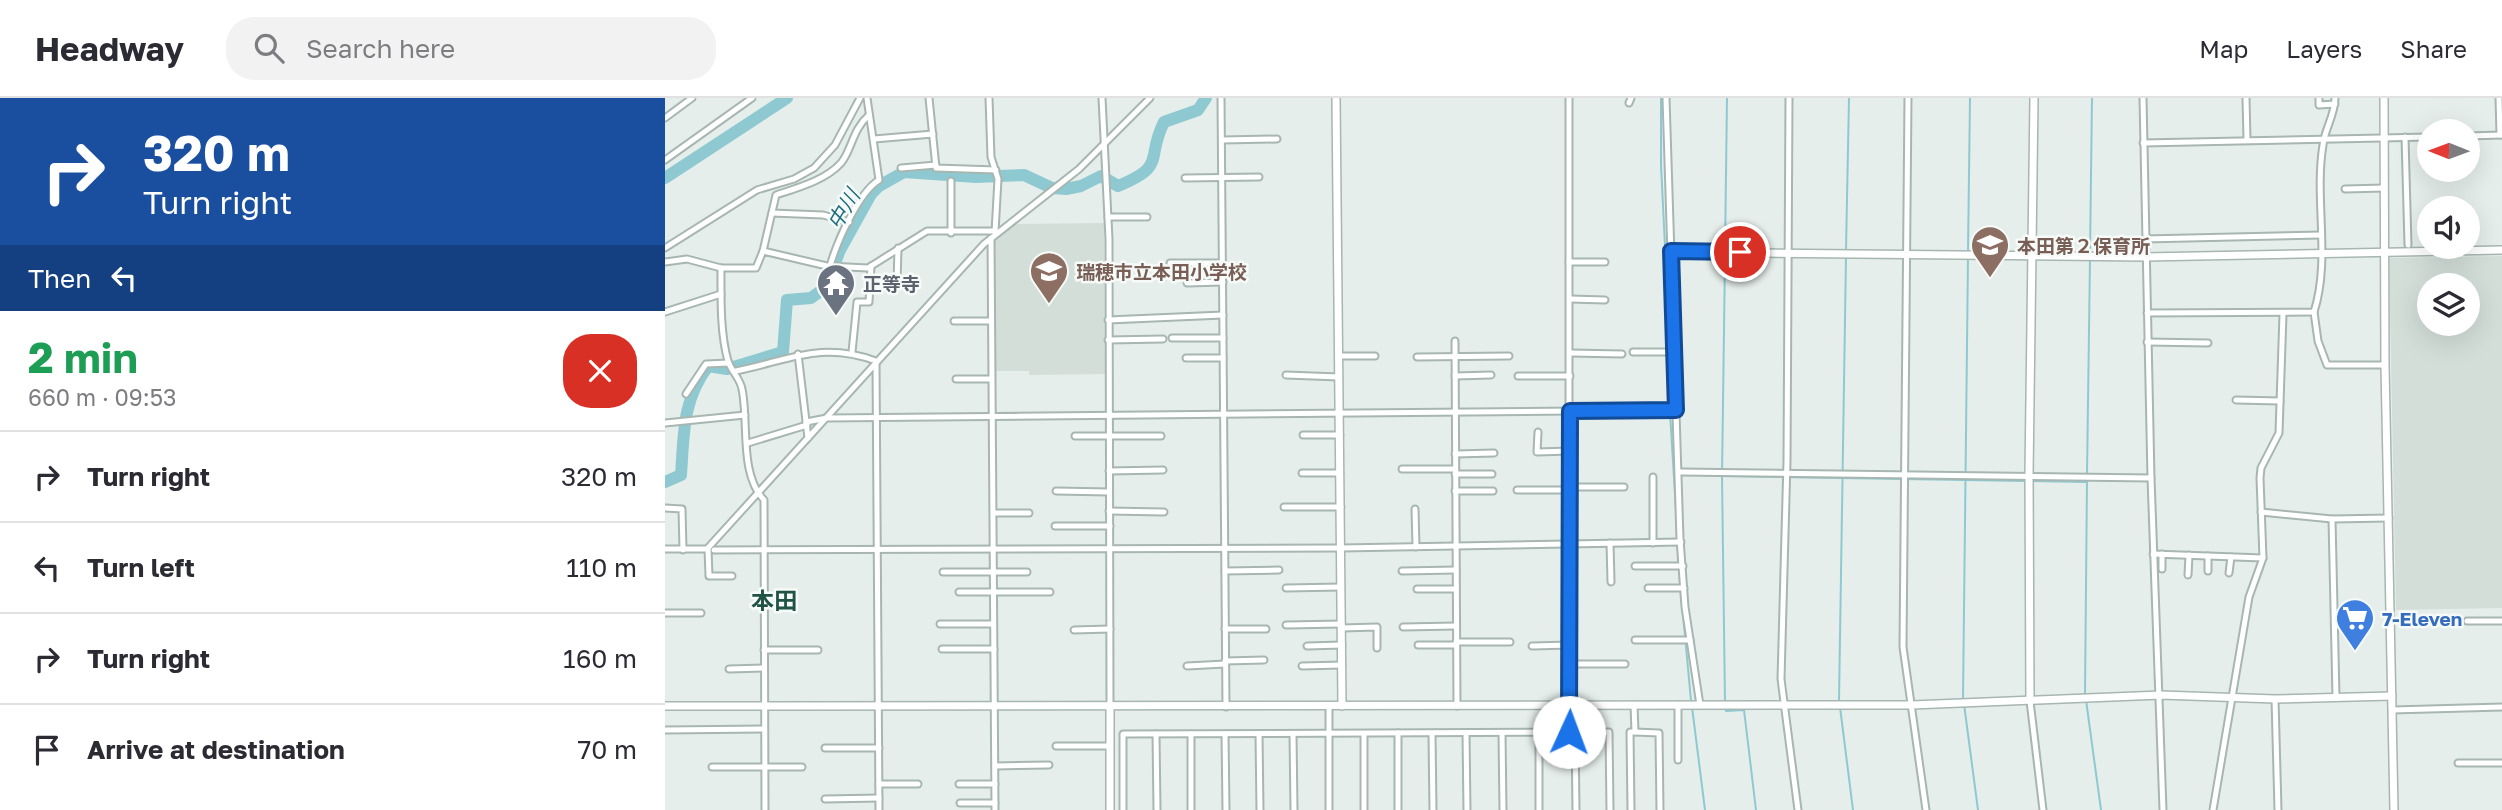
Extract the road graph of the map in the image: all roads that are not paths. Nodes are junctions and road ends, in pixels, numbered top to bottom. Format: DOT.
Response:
graph roads {
  1 [pos="692,98"];
  2 [pos="736,98"];
  3 [pos="752,98"];
  4 [pos="860,98"];
  5 [pos="867,98"];
  6 [pos="929,98"];
  7 [pos="989,98"];
  8 [pos="1102,98"];
  9 [pos="1150,98"];
  10 [pos="1221,98"];
  11 [pos="1336,98"];
  12 [pos="1569,98"];
  13 [pos="1666,98"];
  14 [pos="1789,98"];
  15 [pos="1907,98"];
  16 [pos="2034,98"];
  17 [pos="2143,98"];
  18 [pos="2246,98"];
  19 [pos="2319,98"];
  20 [pos="2384,98"];
  21 [pos="2499,98"];
  22 [pos="2335,101"];
  23 [pos="742,105"];
  24 [pos="869,115"];
  25 [pos="665,118"];
  26 [pos="933,134"];
  27 [pos="2501,135"];
  28 [pos="2417,136"];
  29 [pos="2480,136"];
  30 [pos="2405,137"];
  31 [pos="2383,138"];
  32 [pos="874,139"];
  33 [pos="1277,139"];
  34 [pos="2324,139"];
  35 [pos="1222,140"];
  36 [pos="2247,140"];
  37 [pos="2143,143"];
  38 [pos="1105,144"];
  39 [pos="665,160"];
  40 [pos="936,165"];
  41 [pos="901,167"];
  42 [pos="996,171"];
  43 [pos="1222,177"];
  44 [pos="1259,177"];
  45 [pos="1185,178"];
  46 [pos="951,181"];
  47 [pos="2384,188"];
  48 [pos="2345,189"];
  49 [pos="772,213"];
  50 [pos="1108,217"];
  51 [pos="1147,218"];
  52 [pos="849,222"];
  53 [pos="951,233"];
  54 [pos="994,235"];
  55 [pos="2321,235"];
  56 [pos="2144,239"];
  57 [pos="2407,245"];
  58 [pos="665,248"];
  59 [pos="898,248"];
  60 [pos="2502,250"];
  61 [pos="763,251"];
  62 [pos="1671,251"];
  63 [pos="1786,252"];
  64 [pos="1905,253"];
  65 [pos="2385,253"];
  66 [pos="2032,255"];
  67 [pos="2321,255"];
  68 [pos="2145,257"];
  69 [pos="665,262"];
  70 [pos="1569,262"];
  71 [pos="1605,262"];
  72 [pos="1170,263"];
  73 [pos="1223,263"];
  74 [pos="830,266"];
  75 [pos="870,266"];
  76 [pos="721,268"];
  77 [pos="1223,282"];
  78 [pos="1187,283"];
  79 [pos="897,284"];
  80 [pos="721,294"];
  81 [pos="1570,299"];
  82 [pos="1605,300"];
  83 [pos="665,312"];
  84 [pos="2315,312"];
  85 [pos="2147,313"];
  86 [pos="2283,314"];
  87 [pos="1223,315"];
  88 [pos="1108,320"];
  89 [pos="954,321"];
  90 [pos="991,321"];
  91 [pos="1172,338"];
  92 [pos="1223,338"];
  93 [pos="1163,339"];
  94 [pos="1108,340"];
  95 [pos="1455,341"];
  96 [pos="2147,342"];
  97 [pos="2208,343"];
  98 [pos="852,352"];
  99 [pos="1633,352"];
  100 [pos="1675,352"];
  101 [pos="1570,353"];
  102 [pos="797,354"];
  103 [pos="1622,354"];
  104 [pos="1339,356"];
  105 [pos="1375,356"];
  106 [pos="1509,356"];
  107 [pos="1417,357"];
  108 [pos="1455,357"];
  109 [pos="1186,358"];
  110 [pos="1223,358"];
  111 [pos="876,361"];
  112 [pos="729,363"];
  113 [pos="2385,365"];
  114 [pos="736,371"];
  115 [pos="1286,375"];
  116 [pos="1492,375"];
  117 [pos="1455,376"];
  118 [pos="1518,376"];
  119 [pos="1570,376"];
  120 [pos="1339,377"];
  121 [pos="956,379"];
  122 [pos="991,379"];
  123 [pos="686,394"];
  124 [pos="2236,400"];
  125 [pos="2280,401"];
  126 [pos="1676,410"];
  127 [pos="1570,411"];
  128 [pos="1339,412"];
  129 [pos="1454,412"];
  130 [pos="1223,413"];
  131 [pos="1108,414"];
  132 [pos="745,415"];
  133 [pos="994,415"];
  134 [pos="827,418"];
  135 [pos="877,418"];
  136 [pos="665,423"];
  137 [pos="806,424"];
  138 [pos="1538,432"];
  139 [pos="1303,435"];
  140 [pos="1340,435"];
  141 [pos="1075,436"];
  142 [pos="1108,436"];
  143 [pos="1161,436"];
  144 [pos="808,439"];
  145 [pos="748,443"];
  146 [pos="1570,451"];
  147 [pos="1494,453"];
  148 [pos="1455,454"];
  149 [pos="1402,469"];
  150 [pos="1163,470"];
  151 [pos="1109,471"];
  152 [pos="1455,471"];
  153 [pos="1786,471"];
  154 [pos="1680,472"];
  155 [pos="1302,473"];
  156 [pos="1340,473"];
  157 [pos="1492,474"];
  158 [pos="1903,474"];
  159 [pos="2029,474"];
  160 [pos="1653,477"];
  161 [pos="2151,478"];
  162 [pos="1624,487"];
  163 [pos="1570,489"];
  164 [pos="1517,490"];
  165 [pos="1056,491"];
  166 [pos="1455,491"];
  167 [pos="1493,491"];
  168 [pos="1109,492"];
  169 [pos="757,493"];
  170 [pos="1284,507"];
  171 [pos="1341,507"];
  172 [pos="665,508"];
  173 [pos="1415,509"];
  174 [pos="1109,511"];
  175 [pos="1164,512"];
  176 [pos="2261,512"];
  177 [pos="994,513"];
  178 [pos="1029,513"];
  179 [pos="2332,519"];
  180 [pos="2389,519"];
  181 [pos="1055,526"];
  182 [pos="1109,526"];
  183 [pos="1653,542"];
  184 [pos="1681,542"];
  185 [pos="1610,543"];
  186 [pos="1570,544"];
  187 [pos="1224,546"];
  188 [pos="1456,546"];
  189 [pos="1110,547"];
  190 [pos="1416,547"];
  191 [pos="1341,548"];
  192 [pos="994,549"];
  193 [pos="665,550"];
  194 [pos="684,550"];
  195 [pos="878,550"];
  196 [pos="763,551"];
  197 [pos="2154,554"];
  198 [pos="2162,554"];
  199 [pos="2189,555"];
  200 [pos="2208,556"];
  201 [pos="2231,557"];
  202 [pos="2263,558"];
  203 [pos="1635,566"];
  204 [pos="1683,566"];
  205 [pos="2162,569"];
  206 [pos="1279,570"];
  207 [pos="1456,570"];
  208 [pos="994,571"];
  209 [pos="1225,571"];
  210 [pos="1402,571"];
  211 [pos="2208,571"];
  212 [pos="943,572"];
  213 [pos="1027,572"];
  214 [pos="2229,573"];
  215 [pos="2188,575"];
  216 [pos="731,576"];
  217 [pos="1611,582"];
  218 [pos="1342,587"];
  219 [pos="1286,588"];
  220 [pos="1648,588"];
  221 [pos="1684,588"];
  222 [pos="1417,589"];
  223 [pos="1456,589"];
  224 [pos="959,592"];
  225 [pos="994,592"];
  226 [pos="1050,592"];
  227 [pos="701,612"];
  228 [pos="665,613"];
  229 [pos="2467,621"];
  230 [pos="2502,621"];
  231 [pos="940,624"];
  232 [pos="993,624"];
  233 [pos="1286,625"];
  234 [pos="1342,626"];
  235 [pos="1456,626"];
  236 [pos="1403,627"];
  237 [pos="1110,629"];
  238 [pos="1225,629"];
  239 [pos="1266,629"];
  240 [pos="1074,630"];
  241 [pos="1635,640"];
  242 [pos="1690,640"];
  243 [pos="1510,642"];
  244 [pos="1456,643"];
  245 [pos="1418,645"];
  246 [pos="1570,645"];
  247 [pos="1307,646"];
  248 [pos="1342,646"];
  249 [pos="1532,646"];
  250 [pos="1377,648"];
  251 [pos="942,649"];
  252 [pos="994,649"];
  253 [pos="764,650"];
  254 [pos="818,650"];
  255 [pos="1263,660"];
  256 [pos="1225,663"];
  257 [pos="1570,664"];
  258 [pos="1625,664"];
  259 [pos="1342,665"];
  260 [pos="1187,666"];
  261 [pos="1302,666"];
  262 [pos="764,668"];
  263 [pos="729,669"];
  264 [pos="2161,695"];
  265 [pos="2392,696"];
  266 [pos="2336,697"];
  267 [pos="2232,698"];
  268 [pos="2275,698"];
  269 [pos="2030,701"];
  270 [pos="995,704"];
  271 [pos="764,705"];
  272 [pos="879,705"];
  273 [pos="1110,705"];
  274 [pos="1571,705"];
  275 [pos="1634,705"];
  276 [pos="1678,705"];
  277 [pos="1700,705"];
  278 [pos="1912,705"];
  279 [pos="665,706"];
  280 [pos="1329,706"];
  281 [pos="1342,706"];
  282 [pos="1457,706"];
  283 [pos="1783,706"];
  284 [pos="1226,707"];
  285 [pos="2502,707"];
  286 [pos="2392,710"];
  287 [pos="764,729"];
  288 [pos="665,730"];
  289 [pos="1572,732"];
  290 [pos="1635,732"];
  291 [pos="1398,733"];
  292 [pos="1466,733"];
  293 [pos="1502,733"];
  294 [pos="1539,733"];
  295 [pos="1156,734"];
  296 [pos="1191,734"];
  297 [pos="1225,734"];
  298 [pos="1259,734"];
  299 [pos="1293,734"];
  300 [pos="1328,734"];
  301 [pos="1364,734"];
  302 [pos="1432,734"];
  303 [pos="1056,746"];
  304 [pos="1110,746"];
  305 [pos="825,748"];
  306 [pos="879,748"];
  307 [pos="1678,760"];
  308 [pos="2458,763"];
  309 [pos="2502,763"];
  310 [pos="1049,765"];
  311 [pos="802,766"];
  312 [pos="995,766"];
  313 [pos="712,767"];
  314 [pos="765,767"];
  315 [pos="879,784"];
  316 [pos="918,784"];
  317 [pos="959,784"];
  318 [pos="995,784"];
  319 [pos="879,798"];
  320 [pos="825,799"];
  321 [pos="960,803"];
  322 [pos="995,806"];
  323 [pos="765,810"];
  324 [pos="879,810"];
  325 [pos="1110,810"];
  326 [pos="1123,810"];
  327 [pos="1157,810"];
  328 [pos="1191,810"];
  329 [pos="1226,810"];
  330 [pos="1260,810"];
  331 [pos="1294,810"];
  332 [pos="1329,810"];
  333 [pos="1364,810"];
  334 [pos="1398,810"];
  335 [pos="1433,810"];
  336 [pos="1467,810"];
  337 [pos="1503,810"];
  338 [pos="1539,810"];
  339 [pos="1576,810"];
  340 [pos="1610,810"];
  341 [pos="1631,810"];
  342 [pos="1660,810"];
  343 [pos="1798,810"];
  344 [pos="1926,810"];
  345 [pos="2043,810"];
  346 [pos="2163,810"];
  347 [pos="2213,810"];
  348 [pos="2277,810"];
  349 [pos="2394,810"];
  1 -- 25 [label="street"];
  2 -- 23 [label="street"];
  3 -- 23 [label="street"];
  4 -- 58 [label="street"];
  5 -- 24 [label="street"];
  6 -- 26 [label="street"];
  7 -- 42 [label="street"];
  8 -- 38 [label="street"];
  9 -- 38 [label="street"];
  10 -- 35 [label="street"];
  11 -- 104 [label="street"];
  12 -- 70 [label="street"];
  13 -- 62 [label="street"];
  14 -- 63 [label="street"];
  15 -- 64 [label="street"];
  16 -- 66 [label="street"];
  17 -- 37 [label="street"];
  18 -- 36 [label="street"];
  19 -- 22 [label="street"];
  20 -- 31 [label="street"];
  21 -- 27 [label="street"];
  22 -- 34 [label="street"];
  23 -- 39 [label="street"];
  24 -- 32 [label="street"];
  24 -- 49 [label="street"];
  26 -- 32 [label="street"];
  26 -- 40 [label="street"];
  27 -- 29 [label="street"];
  28 -- 30 [label="street"];
  30 -- 31 [label="street"];
  30 -- 57 [label="street"];
  31 -- 34 [label="street"];
  31 -- 47 [label="street"];
  32 -- 52 [label="street"];
  33 -- 35 [label="street"];
  34 -- 36 [label="street"];
  34 -- 55 [label="street"];
  35 -- 43 [label="street"];
  36 -- 37 [label="street"];
  37 -- 56 [label="street"];
  38 -- 50 [label="street"];
  38 -- 54 [label="street"];
  40 -- 41 [label="street"];
  40 -- 42 [label="street"];
  42 -- 54 [label="street"];
  43 -- 44 [label="street"];
  43 -- 45 [label="street"];
  43 -- 73 [label="street"];
  46 -- 53 [label="street"];
  47 -- 48 [label="street"];
  47 -- 65 [label="street"];
  49 -- 52 [label="street"];
  49 -- 61 [label="street"];
  50 -- 51 [label="street"];
  50 -- 88 [label="street"];
  52 -- 74 [label="street"];
  53 -- 54 [label="street"];
  53 -- 59 [label="street"];
  54 -- 90 [label="street"];
  54 -- 111 [label="street"];
  55 -- 56 [label="street"];
  55 -- 67 [label="street"];
  56 -- 68 [label="street"];
  59 -- 75 [label="street"];
  59 -- 79 [label="street"];
  60 -- 65 [label="street"];
  61 -- 74 [label="street"];
  61 -- 76 [label="street"];
  62 -- 63 [label="street"];
  62 -- 100 [label="street"];
  63 -- 64 [label="street"];
  63 -- 153 [label="street"];
  64 -- 66 [label="street"];
  64 -- 158 [label="street"];
  65 -- 67 [label="street"];
  65 -- 113 [label="street"];
  66 -- 68 [label="street"];
  66 -- 159 [label="street"];
  67 -- 68 [label="street"];
  67 -- 84 [label="street"];
  68 -- 85 [label="street"];
  69 -- 76 [label="street"];
  70 -- 71 [label="street"];
  70 -- 81 [label="street"];
  72 -- 73 [label="street"];
  73 -- 77 [label="street"];
  74 -- 75 [label="street"];
  75 -- 98 [label="street"];
  76 -- 80 [label="street"];
  77 -- 78 [label="street"];
  77 -- 87 [label="street"];
  80 -- 83 [label="street"];
  80 -- 112 [label="street"];
  81 -- 82 [label="street"];
  81 -- 101 [label="street"];
  84 -- 86 [label="street"];
  84 -- 113 [label="street"];
  85 -- 86 [label="street"];
  85 -- 96 [label="street"];
  86 -- 125 [label="street"];
  87 -- 88 [label="street"];
  87 -- 92 [label="street"];
  88 -- 94 [label="street"];
  89 -- 90 [label="street"];
  90 -- 122 [label="street"];
  91 -- 92 [label="street"];
  92 -- 110 [label="street"];
  93 -- 94 [label="street"];
  94 -- 131 [label="street"];
  95 -- 108 [label="street"];
  96 -- 97 [label="street"];
  96 -- 161 [label="street"];
  98 -- 102 [label="street"];
  98 -- 111 [label="street"];
  99 -- 100 [label="street"];
  100 -- 126 [label="street"];
  101 -- 103 [label="street"];
  101 -- 119 [label="street"];
  102 -- 114 [label="street"];
  102 -- 137 [label="street"];
  104 -- 105 [label="street"];
  104 -- 120 [label="street"];
  106 -- 108 [label="street"];
  107 -- 108 [label="street"];
  108 -- 117 [label="street"];
  109 -- 110 [label="street"];
  110 -- 130 [label="street"];
  111 -- 134 [label="street"];
  111 -- 135 [label="street"];
  112 -- 114 [label="street"];
  112 -- 123 [label="street"];
  113 -- 180 [label="street"];
  114 -- 132 [label="street"];
  115 -- 120 [label="street"];
  116 -- 117 [label="street"];
  117 -- 129 [label="street"];
  118 -- 119 [label="street"];
  119 -- 127 [label="street"];
  120 -- 128 [label="street"];
  121 -- 122 [label="street"];
  122 -- 133 [label="street"];
  124 -- 125 [label="street"];
  125 -- 176 [label="street"];
  126 -- 127 [label="street"];
  126 -- 154 [label="street"];
  127 -- 129 [label="street"];
  127 -- 146 [label="street"];
  128 -- 129 [label="street"];
  128 -- 130 [label="street"];
  128 -- 140 [label="street"];
  129 -- 148 [label="street"];
  130 -- 131 [label="street"];
  130 -- 187 [label="street"];
  131 -- 133 [label="street"];
  131 -- 142 [label="street"];
  132 -- 136 [label="street"];
  132 -- 145 [label="street"];
  133 -- 135 [label="street"];
  133 -- 177 [label="street"];
  134 -- 135 [label="street"];
  134 -- 137 [label="street"];
  134 -- 144 [label="street"];
  135 -- 195 [label="street"];
  137 -- 144 [label="street"];
  137 -- 145 [label="street"];
  138 -- 146 [label="street"];
  139 -- 140 [label="street"];
  140 -- 156 [label="street"];
  141 -- 142 [label="street"];
  142 -- 143 [label="street"];
  142 -- 151 [label="street"];
  144 -- 169 [label="street"];
  145 -- 169 [label="street"];
  146 -- 163 [label="street"];
  147 -- 148 [label="street"];
  148 -- 152 [label="street"];
  149 -- 152 [label="street"];
  150 -- 151 [label="street"];
  151 -- 168 [label="street"];
  152 -- 157 [label="street"];
  152 -- 166 [label="street"];
  153 -- 154 [label="street"];
  153 -- 158 [label="street"];
  153 -- 283 [label="street"];
  154 -- 184 [label="street"];
  155 -- 156 [label="street"];
  156 -- 171 [label="street"];
  158 -- 159 [label="street"];
  158 -- 278 [label="street"];
  159 -- 161 [label="street"];
  159 -- 269 [label="street"];
  160 -- 183 [label="street"];
  161 -- 197 [label="street"];
  162 -- 163 [label="street"];
  163 -- 164 [label="street"];
  163 -- 186 [label="street"];
  165 -- 168 [label="street"];
  166 -- 167 [label="street"];
  166 -- 188 [label="street"];
  168 -- 174 [label="street"];
  169 -- 194 [label="street"];
  169 -- 196 [label="street"];
  170 -- 171 [label="street"];
  171 -- 191 [label="street"];
  172 -- 194 [label="street"];
  173 -- 190 [label="street"];
  174 -- 175 [label="street"];
  174 -- 182 [label="street"];
  176 -- 179 [label="street"];
  176 -- 202 [label="street"];
  177 -- 178 [label="street"];
  177 -- 192 [label="street"];
  179 -- 180 [label="street"];
  179 -- 266 [label="street"];
  180 -- 265 [label="street"];
  181 -- 182 [label="street"];
  182 -- 189 [label="street"];
  183 -- 184 [label="street"];
  183 -- 185 [label="street"];
  184 -- 204 [label="street"];
  185 -- 186 [label="street"];
  185 -- 217 [label="street"];
  186 -- 188 [label="street"];
  186 -- 246 [label="street"];
  187 -- 189 [label="street"];
  187 -- 191 [label="street"];
  187 -- 209 [label="street"];
  188 -- 190 [label="street"];
  188 -- 207 [label="street"];
  189 -- 192 [label="street"];
  189 -- 237 [label="street"];
  190 -- 191 [label="street"];
  191 -- 218 [label="street"];
  192 -- 195 [label="street"];
  192 -- 208 [label="street"];
  193 -- 194 [label="street"];
  195 -- 196 [label="street"];
  195 -- 272 [label="street"];
  196 -- 216 [label="street"];
  196 -- 253 [label="street"];
  197 -- 198 [label="street"];
  197 -- 264 [label="street"];
  198 -- 199 [label="street"];
  198 -- 205 [label="street"];
  199 -- 200 [label="street"];
  199 -- 215 [label="street"];
  200 -- 201 [label="street"];
  200 -- 211 [label="street"];
  201 -- 202 [label="street"];
  201 -- 214 [label="street"];
  202 -- 267 [label="street"];
  203 -- 204 [label="street"];
  204 -- 221 [label="street"];
  206 -- 209 [label="street"];
  207 -- 210 [label="street"];
  207 -- 223 [label="street"];
  208 -- 212 [label="street"];
  208 -- 213 [label="street"];
  208 -- 225 [label="street"];
  209 -- 238 [label="street"];
  218 -- 219 [label="street"];
  218 -- 234 [label="street"];
  220 -- 221 [label="street"];
  221 -- 242 [label="street"];
  222 -- 223 [label="street"];
  223 -- 235 [label="street"];
  224 -- 225 [label="street"];
  225 -- 226 [label="street"];
  225 -- 232 [label="street"];
  227 -- 228 [label="street"];
  229 -- 230 [label="street"];
  231 -- 232 [label="street"];
  232 -- 252 [label="street"];
  233 -- 234 [label="street"];
  234 -- 248 [label="street"];
  234 -- 250 [label="street"];
  235 -- 236 [label="street"];
  235 -- 244 [label="street"];
  237 -- 240 [label="street"];
  237 -- 273 [label="street"];
  238 -- 239 [label="street"];
  238 -- 256 [label="street"];
  241 -- 242 [label="street"];
  242 -- 277 [label="street"];
  243 -- 244 [label="street"];
  244 -- 245 [label="street"];
  244 -- 282 [label="street"];
  246 -- 249 [label="street"];
  246 -- 257 [label="street"];
  247 -- 248 [label="street"];
  248 -- 259 [label="street"];
  251 -- 252 [label="street"];
  252 -- 270 [label="street"];
  253 -- 254 [label="street"];
  253 -- 262 [label="street"];
  255 -- 256 [label="street"];
  256 -- 260 [label="street"];
  256 -- 284 [label="street"];
  257 -- 258 [label="street"];
  257 -- 274 [label="street"];
  259 -- 261 [label="street"];
  259 -- 281 [label="street"];
  262 -- 263 [label="street"];
  262 -- 271 [label="street"];
  264 -- 267 [label="street"];
  264 -- 269 [label="street"];
  264 -- 346 [label="street"];
  265 -- 266 [label="street"];
  265 -- 286 [label="street"];
  266 -- 268 [label="street"];
  267 -- 268 [label="street"];
  267 -- 347 [label="street"];
  268 -- 348 [label="street"];
  269 -- 278 [label="street"];
  269 -- 345 [label="street"];
  270 -- 272 [label="street"];
  270 -- 273 [label="street"];
  270 -- 312 [label="street"];
  271 -- 272 [label="street"];
  271 -- 279 [label="street"];
  271 -- 287 [label="street"];
  272 -- 306 [label="street"];
  273 -- 284 [label="street"];
  273 -- 304 [label="street"];
  274 -- 275 [label="street"];
  274 -- 282 [label="street"];
  274 -- 289 [label="street"];
  275 -- 276 [label="street"];
  275 -- 290 [label="street"];
  276 -- 277 [label="street"];
  276 -- 307 [label="street"];
  277 -- 283 [label="street"];
  278 -- 283 [label="street"];
  278 -- 344 [label="street"];
  280 -- 281 [label="street"];
  280 -- 284 [label="street"];
  280 -- 300 [label="street"];
  281 -- 282 [label="street"];
  283 -- 343 [label="street"];
  285 -- 286 [label="street"];
  286 -- 349 [label="street"];
  287 -- 288 [label="street"];
  287 -- 314 [label="street"];
  289 -- 294 [label="street"];
  289 -- 339 [label="street"];
  289 -- 340 [label="street"];
  290 -- 341 [label="street"];
  290 -- 342 [label="street"];
  291 -- 301 [label="street"];
  291 -- 302 [label="street"];
  291 -- 334 [label="street"];
  292 -- 293 [label="street"];
  292 -- 302 [label="street"];
  292 -- 336 [label="street"];
  293 -- 294 [label="street"];
  293 -- 337 [label="street"];
  294 -- 338 [label="street"];
  295 -- 296 [label="street"];
  295 -- 326 [label="street"];
  295 -- 327 [label="street"];
  296 -- 297 [label="street"];
  296 -- 328 [label="street"];
  297 -- 298 [label="street"];
  297 -- 329 [label="street"];
  298 -- 299 [label="street"];
  298 -- 330 [label="street"];
  299 -- 300 [label="street"];
  299 -- 331 [label="street"];
  300 -- 301 [label="street"];
  300 -- 332 [label="street"];
  301 -- 333 [label="street"];
  302 -- 335 [label="street"];
  303 -- 304 [label="street"];
  304 -- 325 [label="street"];
  305 -- 306 [label="street"];
  306 -- 315 [label="street"];
  308 -- 309 [label="street"];
  310 -- 312 [label="street"];
  311 -- 314 [label="street"];
  312 -- 318 [label="street"];
  313 -- 314 [label="street"];
  314 -- 323 [label="street"];
  315 -- 316 [label="street"];
  315 -- 319 [label="street"];
  317 -- 318 [label="street"];
  318 -- 322 [label="street"];
  319 -- 320 [label="street"];
  319 -- 324 [label="street"];
  321 -- 322 [label="street"];
}
